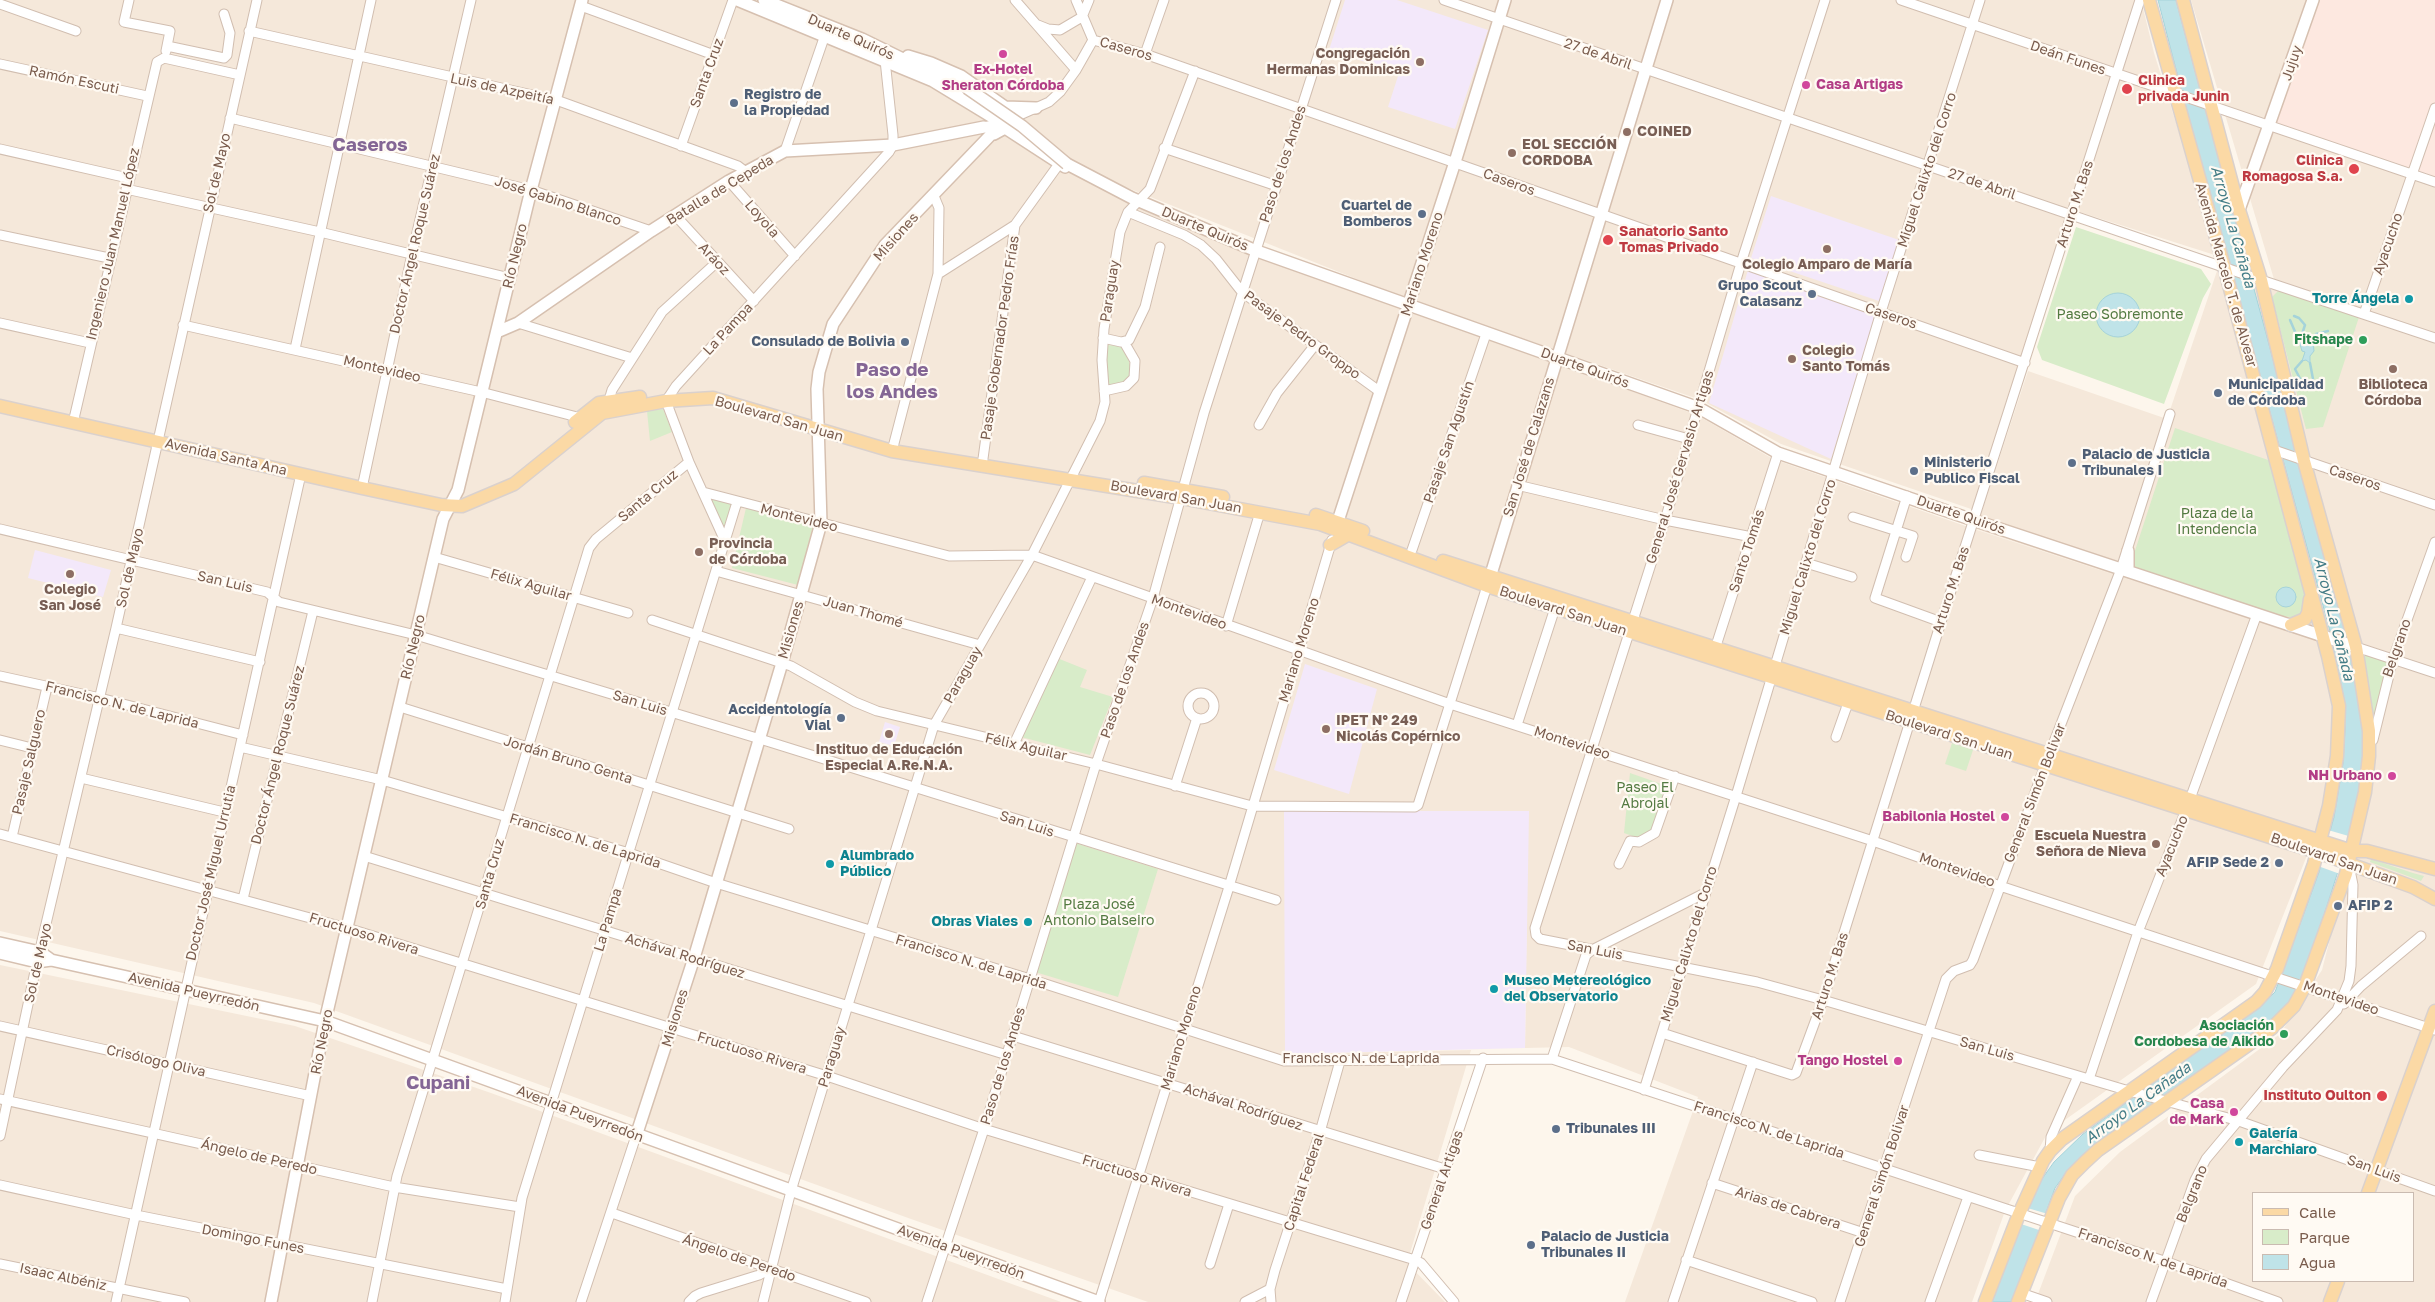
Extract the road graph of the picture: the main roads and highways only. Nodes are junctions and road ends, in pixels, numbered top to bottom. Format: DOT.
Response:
graph roads {
  1 [pos="2148,0"];
  2 [pos="2183,0"];
  3 [pos="667,398"];
  4 [pos="0,406"];
  5 [pos="1182,493"];
  6 [pos="452,506"];
  7 [pos="1337,525"];
  8 [pos="1349,534"];
  9 [pos="1330,545"];
  10 [pos="1489,581"];
  11 [pos="2310,591"];
  12 [pos="2291,625"];
  13 [pos="1630,627"];
  14 [pos="1773,672"];
  15 [pos="1912,718"];
  16 [pos="2319,846"];
  17 [pos="2350,858"];
  18 [pos="2435,869"];
  19 [pos="2435,899"];
  20 [pos="2435,1011"];
  21 [pos="2432,1029"];
  22 [pos="2368,1192"];
  23 [pos="2338,1282"];
  24 [pos="2020,1298"];
  25 [pos="1985,1302"];
  26 [pos="2330,1302"];
  1 -- 11 [label="main road, Avenida Marcelo T. de Alvear"];
  2 -- 17 [label="main road, Avenida Marcelo T. de Alvear"];
  3 -- 5 [label="main road, Boulevard San Juan"];
  3 -- 6 [label="main road, Boulevard San Juan"];
  3 -- 6 [label="main road, Boulevard San Juan"];
  4 -- 6 [label="main road, Avenida Santa Ana"];
  5 -- 7 [label="main road, Boulevard San Juan"];
  5 -- 7 [label="main road, Boulevard San Juan"];
  7 -- 8 [label="main road, Boulevard San Juan"];
  7 -- 10 [label="main road, Boulevard San Juan"];
  8 -- 9 [label="main road"];
  8 -- 10 [label="main road, Boulevard San Juan"];
  10 -- 13 [label="main road, Boulevard San Juan"];
  10 -- 13 [label="main road, Boulevard San Juan"];
  11 -- 12 [label="main road"];
  11 -- 16 [label="main road, Avenida Marcelo T. de Alvear"];
  13 -- 14 [label="main road, Boulevard San Juan"];
  13 -- 14 [label="main road, Boulevard San Juan"];
  14 -- 15 [label="main road, Boulevard San Juan"];
  14 -- 15 [label="main road, Boulevard San Juan"];
  15 -- 16 [label="main road, Boulevard San Juan"];
  16 -- 17 [label="main road, Boulevard San Juan"];
  16 -- 25 [label="main road, Avenida Marcelo T. de Alvear"];
  17 -- 18 [label="main road, Boulevard San Juan"];
  17 -- 19 [label="main road, Boulevard San Juan"];
  17 -- 24 [label="main road, Avenida Marcelo T. de Alvear"];
  20 -- 21 [label="main road"];
  21 -- 22 [label="main road"];
  23 -- 26 [label="main road"];
}
